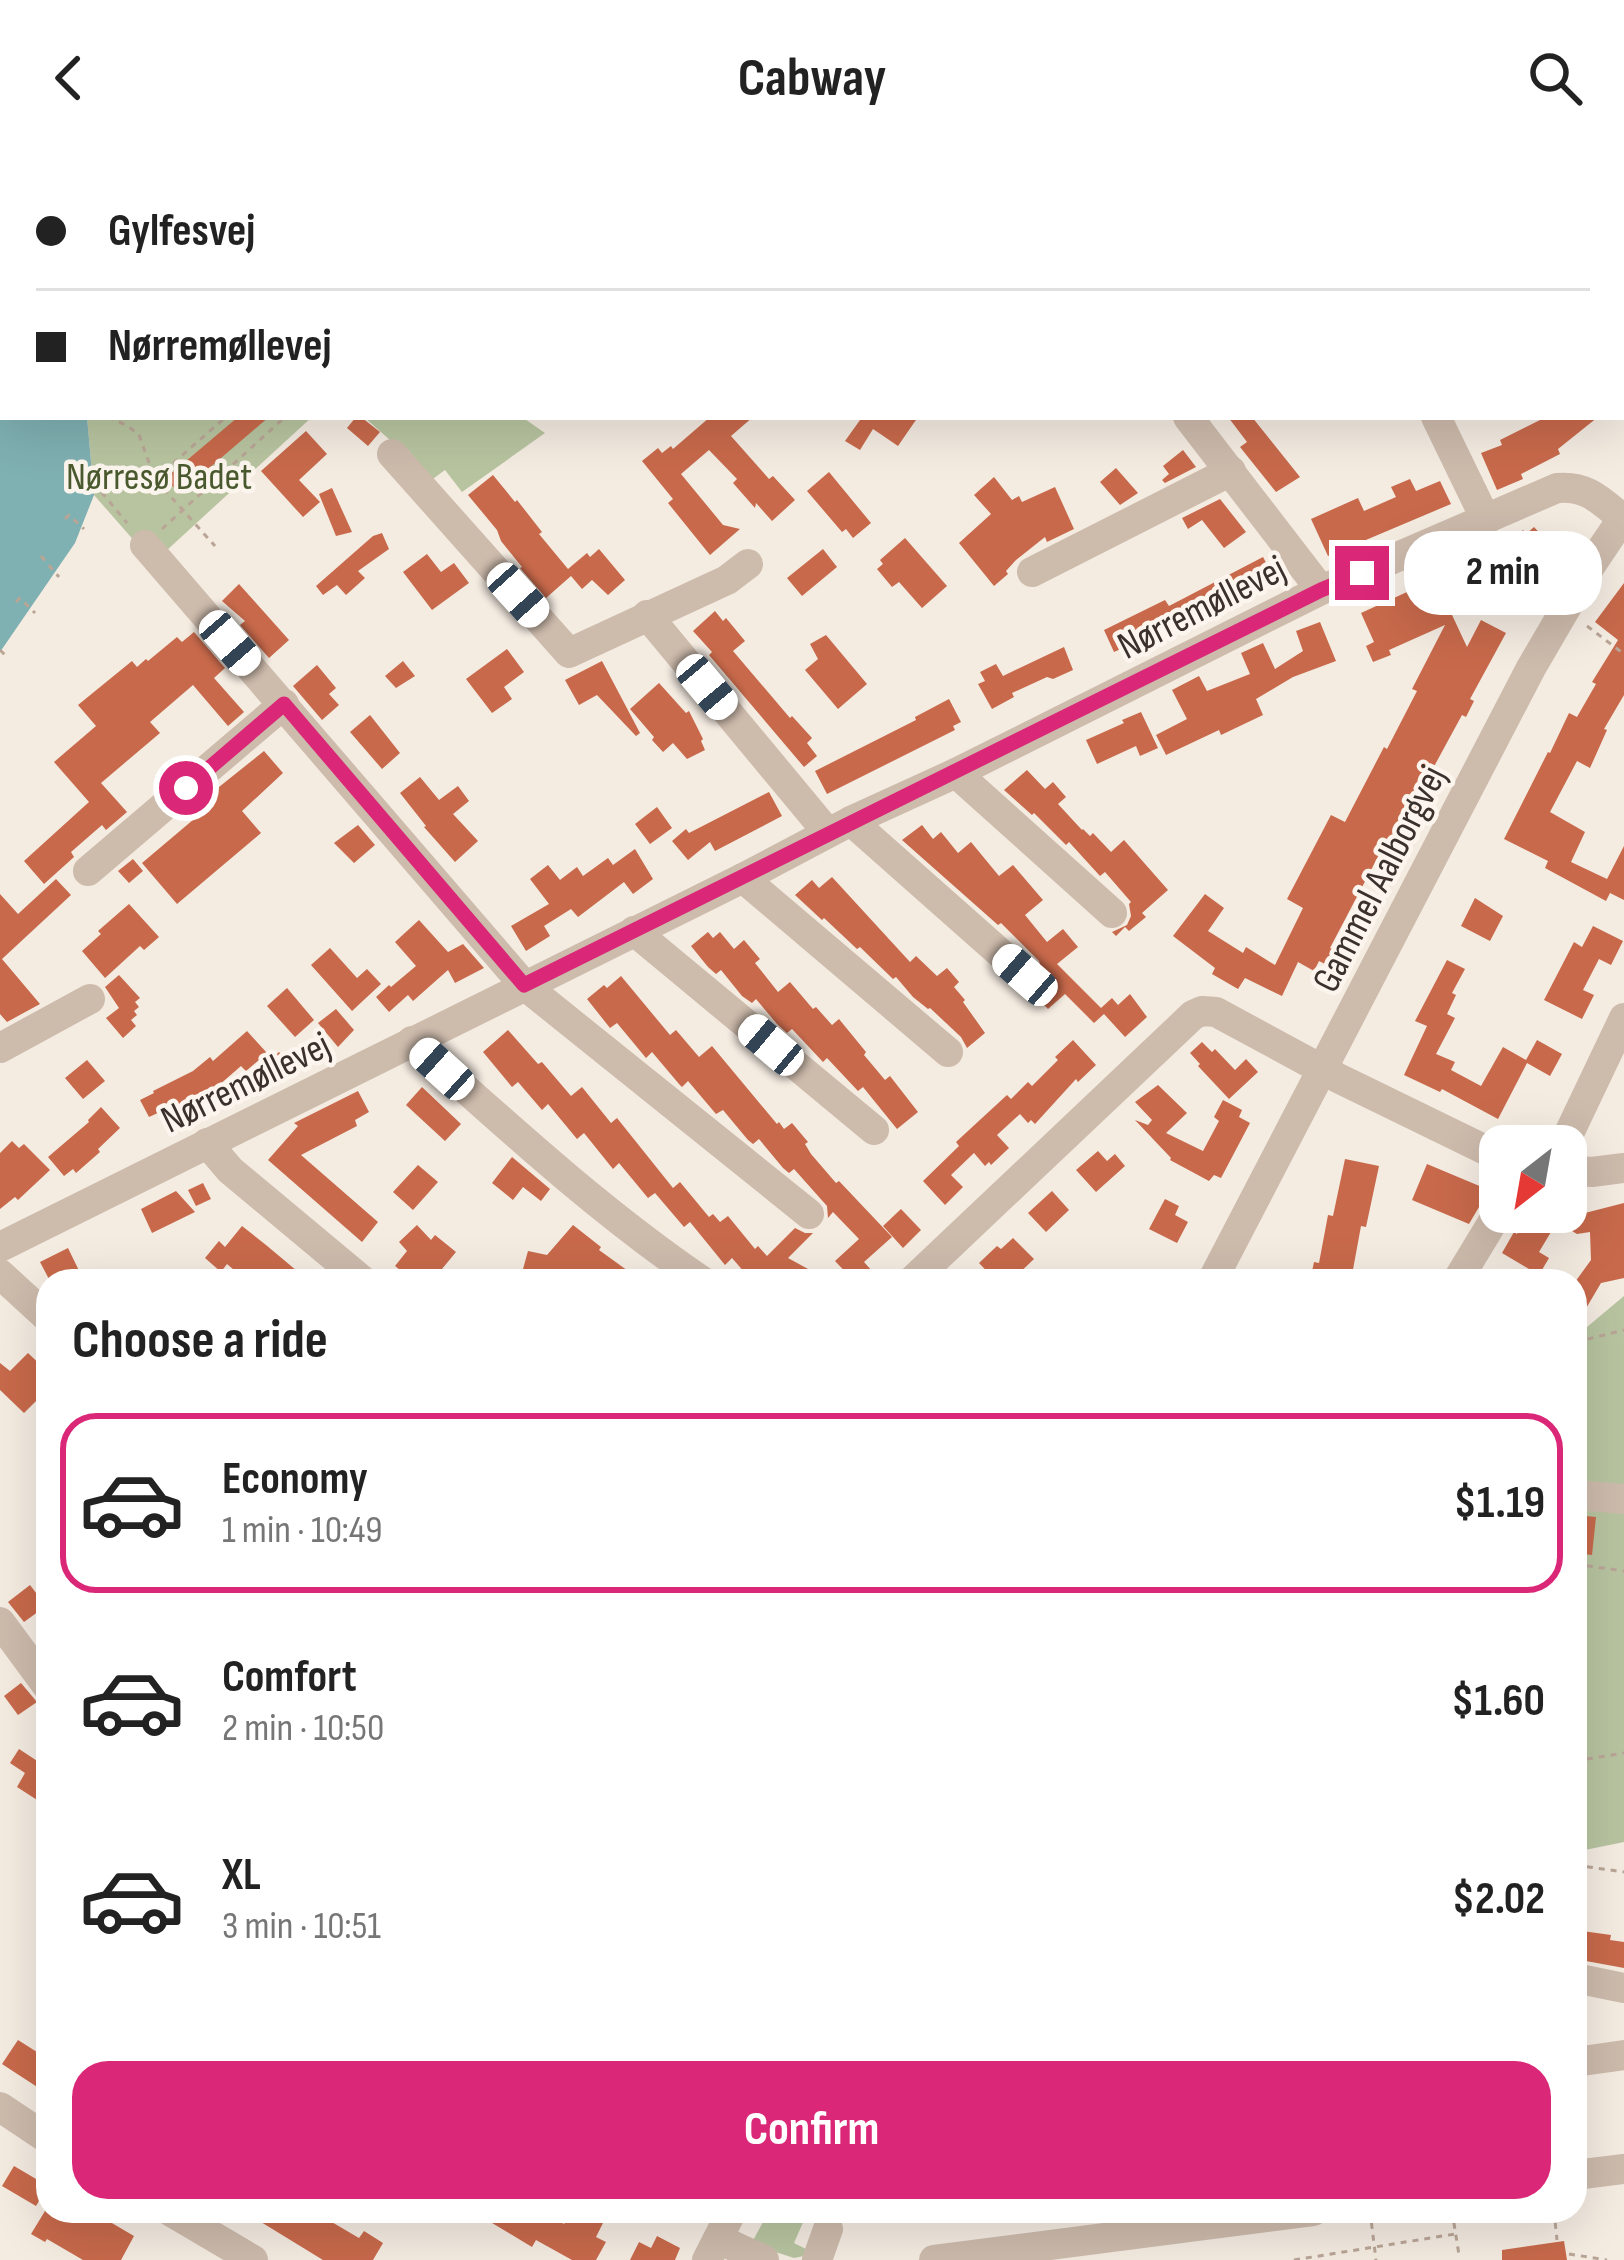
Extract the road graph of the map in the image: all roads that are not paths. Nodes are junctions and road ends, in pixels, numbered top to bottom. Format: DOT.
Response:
graph roads {
  1 [pos="1190,420"];
  2 [pos="1437,420"];
  3 [pos="392,454"];
  4 [pos="1231,471"];
  5 [pos="1623,517"];
  6 [pos="1486,520"];
  7 [pos="145,545"];
  8 [pos="748,564"];
  9 [pos="1032,572"];
  10 [pos="1321,590"];
  11 [pos="647,615"];
  12 [pos="284,704"];
  13 [pos="956,772"];
  14 [pos="840,827"];
  15 [pos="88,871"];
  16 [pos="742,878"];
  17 [pos="1112,913"];
  18 [pos="634,931"];
  19 [pos="1025,975"];
  20 [pos="524,985"];
  21 [pos="89,999"];
  22 [pos="1624,1018"];
  23 [pos="412,1041"];
  24 [pos="0,1048"];
  25 [pos="948,1052"];
  26 [pos="1323,1069"];
  27 [pos="1573,1125"];
  28 [pos="874,1130"];
  29 [pos="208,1143"];
  30 [pos="1479,1148"];
  31 [pos="1624,1168"];
  32 [pos="1587,1172"];
  33 [pos="809,1214"];
  34 [pos="1486,1233"];
  35 [pos="0,1247"];
  36 [pos="349,1269"];
  37 [pos="685,1269"];
  38 [pos="924,1269"];
  39 [pos="1218,1269"];
  40 [pos="1464,1269"];
  41 [pos="0,1274"];
  42 [pos="36,1307"];
  43 [pos="1587,1496"];
  44 [pos="1624,1499"];
  45 [pos="0,1622"];
  46 [pos="36,1671"];
  47 [pos="1587,1980"];
  48 [pos="1624,1988"];
  49 [pos="1621,2056"];
  50 [pos="1587,2060"];
  51 [pos="1624,2087"];
  52 [pos="0,2107"];
  53 [pos="36,2131"];
  54 [pos="1624,2168"];
  55 [pos="1587,2173"];
  56 [pos="190,2223"];
  57 [pos="1162,2223"];
  58 [pos="828,2229"];
  59 [pos="719,2237"];
  60 [pos="253,2260"];
  61 [pos="764,2260"];
  62 [pos="818,2260"];
  63 [pos="934,2260"];
  1 -- 4 [label="street"];
  2 -- 6 [label="street"];
  3 -- 11 [label="street"];
  4 -- 9 [label="street"];
  4 -- 10 [label="street"];
  5 -- 6 [label="street, Nørremøllevej"];
  5 -- 26 [label="street, Gammel Aalborgvej"];
  6 -- 10 [label="street, Nørremøllevej"];
  7 -- 12 [label="street"];
  8 -- 11 [label="street"];
  10 -- 13 [label="street, Nørremøllevej"];
  11 -- 14 [label="street"];
  12 -- 15 [label="street"];
  12 -- 20 [label="street"];
  13 -- 14 [label="street, Nørremøllevej"];
  13 -- 17 [label="street"];
  14 -- 16 [label="street, Nørremøllevej"];
  14 -- 19 [label="street"];
  16 -- 18 [label="street, Nørremøllevej"];
  16 -- 25 [label="street"];
  18 -- 20 [label="street, Nørremøllevej"];
  18 -- 28 [label="street"];
  20 -- 23 [label="street, Nørremøllevej"];
  20 -- 33 [label="street"];
  21 -- 24 [label="street"];
  22 -- 27 [label="street"];
  23 -- 29 [label="street, Nørremøllevej"];
  23 -- 37 [label="street"];
  26 -- 30 [label="street"];
  26 -- 38 [label="street"];
  26 -- 39 [label="street, Gammel Aalborgvej"];
  29 -- 35 [label="street, Nørremøllevej"];
  29 -- 36 [label="street"];
  31 -- 32 [label="street"];
  34 -- 40 [label="street"];
  41 -- 42 [label="street"];
  43 -- 44 [label="street"];
  45 -- 46 [label="street"];
  47 -- 48 [label="street"];
  49 -- 50 [label="street"];
  49 -- 51 [label="street"];
  52 -- 53 [label="street"];
  54 -- 55 [label="street"];
  56 -- 60 [label="street"];
  57 -- 63 [label="street"];
  58 -- 62 [label="street"];
  59 -- 61 [label="street"];
}
